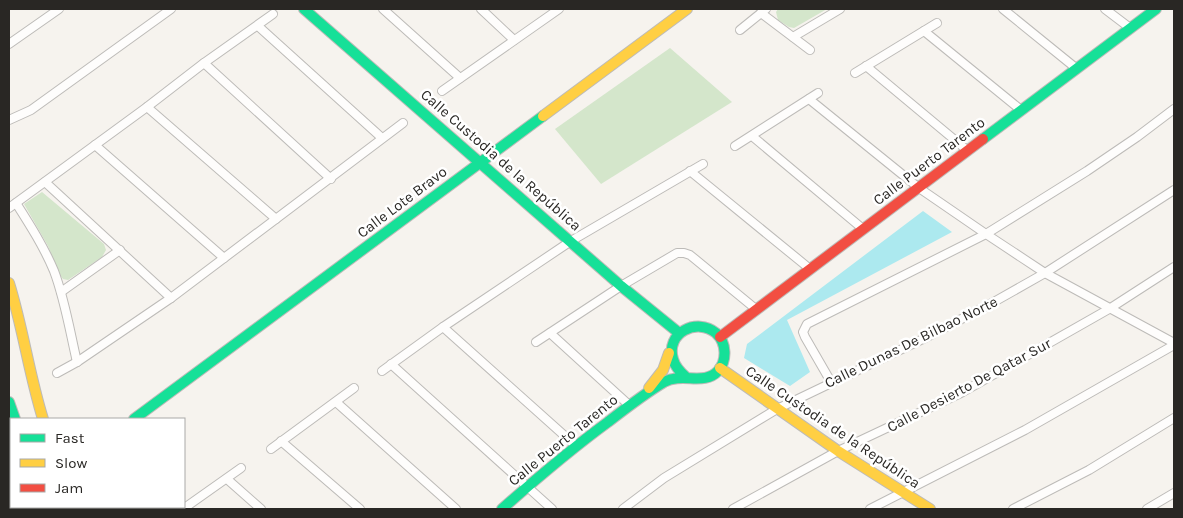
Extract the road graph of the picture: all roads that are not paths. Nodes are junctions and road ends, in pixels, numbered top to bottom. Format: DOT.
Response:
graph roads {
  1 [pos="59,9"];
  2 [pos="171,9"];
  3 [pos="304,9"];
  4 [pos="383,9"];
  5 [pos="481,9"];
  6 [pos="559,9"];
  7 [pos="687,9"];
  8 [pos="840,9"];
  9 [pos="1003,9"];
  10 [pos="1105,9"];
  11 [pos="1156,9"];
  12 [pos="763,11"];
  13 [pos="273,14"];
  14 [pos="937,23"];
  15 [pos="258,26"];
  16 [pos="1130,28"];
  17 [pos="740,30"];
  18 [pos="924,31"];
  19 [pos="793,37"];
  20 [pos="514,40"];
  21 [pos="9,44"];
  22 [pos="810,50"];
  23 [pos="204,63"];
  24 [pos="866,66"];
  25 [pos="1077,69"];
  26 [pos="855,73"];
  27 [pos="460,78"];
  28 [pos="442,91"];
  29 [pos="818,93"];
  30 [pos="809,99"];
  31 [pos="147,107"];
  32 [pos="1174,109"];
  33 [pos="1021,110"];
  34 [pos="9,120"];
  35 [pos="404,123"];
  36 [pos="752,136"];
  37 [pos="382,138"];
  38 [pos="95,145"];
  39 [pos="735,146"];
  40 [pos="968,150"];
  41 [pos="481,162"];
  42 [pos="703,164"];
  43 [pos="690,171"];
  44 [pos="330,180"];
  45 [pos="45,182"];
  46 [pos="919,188"];
  47 [pos="1174,190"];
  48 [pos="12,206"];
  49 [pos="276,220"];
  50 [pos="863,229"];
  51 [pos="986,234"];
  52 [pos="571,241"];
  53 [pos="120,250"];
  54 [pos="224,258"];
  55 [pos="1174,267"];
  56 [pos="810,269"];
  57 [pos="1045,273"];
  58 [pos="9,283"];
  59 [pos="621,286"];
  60 [pos="61,292"];
  61 [pos="171,298"];
  62 [pos="1109,309"];
  63 [pos="757,310"];
  64 [pos="443,327"];
  65 [pos="550,333"];
  66 [pos="679,333"];
  67 [pos="720,337"];
  68 [pos="536,342"];
  69 [pos="1174,344"];
  70 [pos="670,350"];
  71 [pos="77,362"];
  72 [pos="391,364"];
  73 [pos="720,368"];
  74 [pos="382,371"];
  75 [pos="57,373"];
  76 [pos="686,377"];
  77 [pos="831,382"];
  78 [pos="354,388"];
  79 [pos="644,395"];
  80 [pos="9,402"];
  81 [pos="336,402"];
  82 [pos="629,405"];
  83 [pos="777,409"];
  84 [pos="15,418"];
  85 [pos="43,418"];
  86 [pos="135,418"];
  87 [pos="1174,418"];
  88 [pos="281,441"];
  89 [pos="576,446"];
  90 [pos="271,449"];
  91 [pos="838,451"];
  92 [pos="241,468"];
  93 [pos="227,479"];
  94 [pos="527,486"];
  95 [pos="902,492"];
  96 [pos="1174,494"];
  97 [pos="185,508"];
  98 [pos="261,509"];
  99 [pos="360,509"];
  100 [pos="456,509"];
  101 [pos="502,509"];
  102 [pos="552,509"];
  103 [pos="623,509"];
  104 [pos="733,509"];
  105 [pos="870,509"];
  106 [pos="930,509"];
  107 [pos="1013,509"];
  108 [pos="1147,509"];
  1 -- 21 [label="street"];
  2 -- 34 [label="street"];
  3 -- 41 [label="main road, Calle Custodia de la República"];
  4 -- 27 [label="street"];
  5 -- 20 [label="street"];
  6 -- 20 [label="street"];
  7 -- 41 [label="main road, Calle Lote Bravo"];
  8 -- 19 [label="street"];
  9 -- 25 [label="street"];
  10 -- 16 [label="street"];
  11 -- 16 [label="main road, Calle Puerto Tarento"];
  12 -- 17 [label="street"];
  12 -- 19 [label="street"];
  13 -- 15 [label="street"];
  14 -- 18 [label="street"];
  15 -- 23 [label="street"];
  15 -- 37 [label="street"];
  16 -- 25 [label="main road, Calle Puerto Tarento"];
  18 -- 24 [label="street"];
  18 -- 33 [label="street"];
  19 -- 22 [label="street"];
  20 -- 27 [label="street"];
  23 -- 31 [label="street"];
  23 -- 44 [label="street"];
  24 -- 26 [label="street"];
  24 -- 40 [label="street"];
  25 -- 33 [label="main road, Calle Puerto Tarento"];
  27 -- 28 [label="street"];
  29 -- 30 [label="street"];
  30 -- 36 [label="street"];
  30 -- 46 [label="street"];
  31 -- 38 [label="street"];
  31 -- 49 [label="street"];
  32 -- 51 [label="street"];
  33 -- 40 [label="main road, Calle Puerto Tarento"];
  35 -- 37 [label="street"];
  36 -- 39 [label="street"];
  36 -- 50 [label="street"];
  37 -- 44 [label="street"];
  38 -- 45 [label="street"];
  38 -- 54 [label="street"];
  40 -- 46 [label="main road, Calle Puerto Tarento"];
  41 -- 52 [label="main road, Calle Custodia de la República"];
  41 -- 86 [label="main road, Calle Lote Bravo"];
  42 -- 43 [label="street"];
  43 -- 52 [label="street"];
  43 -- 56 [label="street"];
  44 -- 49 [label="street"];
  45 -- 48 [label="street"];
  45 -- 53 [label="street"];
  46 -- 50 [label="main road, Calle Puerto Tarento"];
  46 -- 51 [label="street"];
  47 -- 57 [label="street, Calle Dunas De Bilbao Norte"];
  48 -- 60 [label="street"];
  49 -- 54 [label="street"];
  50 -- 56 [label="main road, Calle Puerto Tarento"];
  51 -- 57 [label="street"];
  51 -- 77 [label="street"];
  52 -- 59 [label="main road, Calle Custodia de la República"];
  52 -- 64 [label="street"];
  53 -- 60 [label="street"];
  53 -- 61 [label="street"];
  54 -- 61 [label="street"];
  55 -- 62 [label="street, Calle Desierto De Qatar Sur"];
  56 -- 63 [label="main road, Calle Puerto Tarento"];
  57 -- 62 [label="street"];
  57 -- 77 [label="street, Calle Dunas De Bilbao Norte"];
  58 -- 85 [label="main road"];
  59 -- 63 [label="street"];
  59 -- 65 [label="street"];
  59 -- 66 [label="main road, Calle Custodia de la República"];
  60 -- 71 [label="street"];
  61 -- 71 [label="street"];
  62 -- 69 [label="street"];
  62 -- 91 [label="street, Calle Desierto De Qatar Sur"];
  63 -- 67 [label="main road, Calle Puerto Tarento"];
  64 -- 72 [label="street"];
  64 -- 89 [label="street"];
  65 -- 68 [label="street"];
  65 -- 82 [label="street"];
  66 -- 67 [label="main road"];
  66 -- 70 [label="main road"];
  67 -- 73 [label="main road"];
  69 -- 95 [label="street"];
  70 -- 76 [label="main road"];
  70 -- 79 [label="main road, Calle Puerto Tarento"];
  71 -- 75 [label="street"];
  72 -- 74 [label="street"];
  72 -- 94 [label="street"];
  73 -- 76 [label="main road"];
  73 -- 83 [label="main road, Calle Custodia de la República"];
  76 -- 79 [label="main road, Calle Puerto Tarento"];
  77 -- 83 [label="street, Calle Dunas De Bilbao Norte"];
  78 -- 81 [label="street"];
  79 -- 82 [label="main road, Calle Puerto Tarento"];
  80 -- 84 [label="main road"];
  81 -- 88 [label="street"];
  81 -- 100 [label="street"];
  82 -- 89 [label="main road, Calle Puerto Tarento"];
  83 -- 91 [label="main road, Calle Custodia de la República"];
  83 -- 103 [label="street, Calle Dunas De Bilbao Norte"];
  87 -- 107 [label="street"];
  88 -- 90 [label="street"];
  88 -- 99 [label="street"];
  89 -- 94 [label="main road, Calle Puerto Tarento"];
  91 -- 95 [label="main road, Calle Custodia de la República"];
  91 -- 104 [label="street, Calle Desierto De Qatar Sur"];
  92 -- 93 [label="street"];
  93 -- 97 [label="street"];
  93 -- 98 [label="street"];
  94 -- 101 [label="main road, Calle Puerto Tarento"];
  94 -- 102 [label="street"];
  95 -- 105 [label="street"];
  95 -- 106 [label="main road, Calle Custodia de la República"];
  96 -- 108 [label="street"];
}
